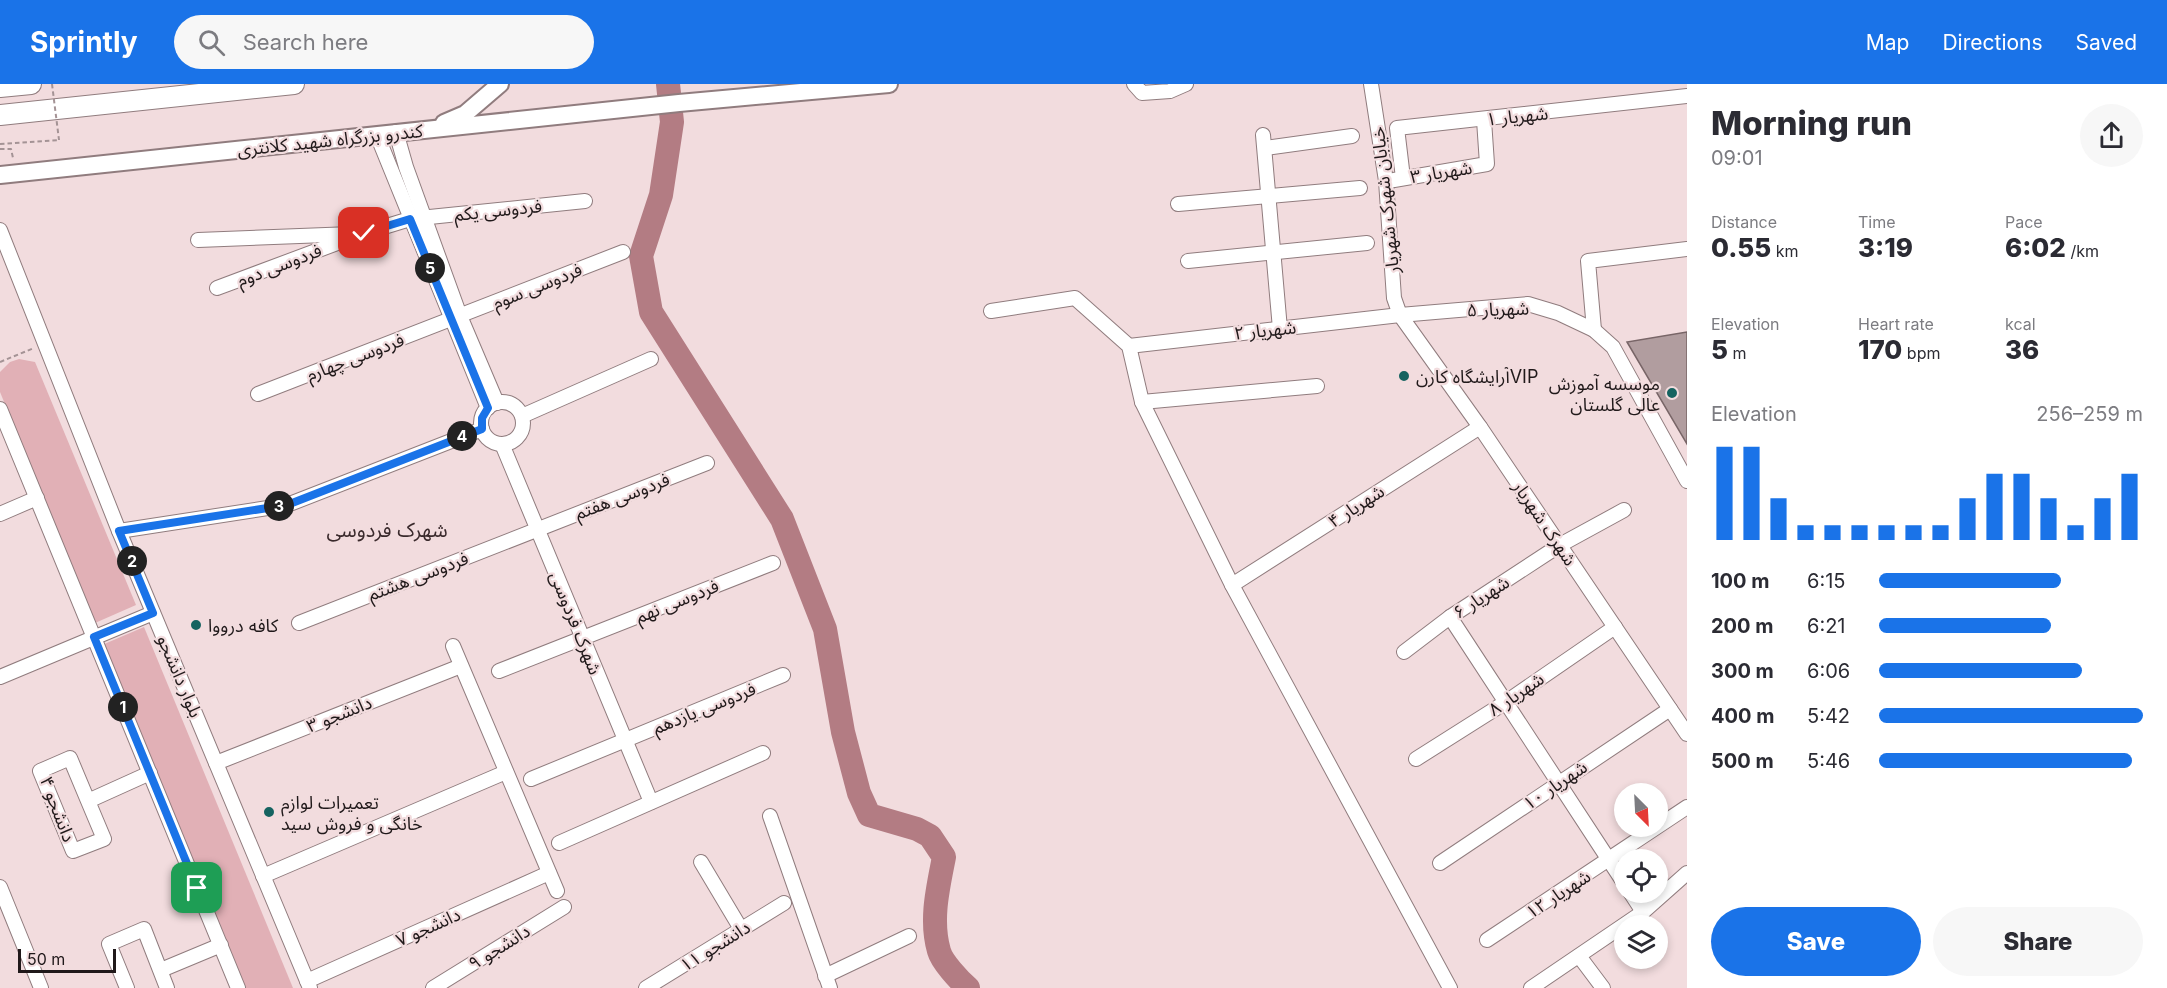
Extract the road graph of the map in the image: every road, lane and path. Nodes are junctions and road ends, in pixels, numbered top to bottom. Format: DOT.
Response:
graph roads {
  1 [pos="31,84"];
  2 [pos="52,84"];
  3 [pos="294,84"];
  4 [pos="500,84"];
  5 [pos="889,84"];
  6 [pos="1134,84"];
  7 [pos="1186,84"];
  8 [pos="1371,84"];
  9 [pos="0,87"];
  10 [pos="1687,96"];
  11 [pos="0,115"];
  12 [pos="1484,120"];
  13 [pos="426,130"];
  14 [pos="396,132"];
  15 [pos="377,135"];
  16 [pos="1352,136"];
  17 [pos="0,144"];
  18 [pos="0,149"];
  19 [pos="7,174"];
  20 [pos="1403,178"];
  21 [pos="1386,181"];
  22 [pos="1360,188"];
  23 [pos="1269,196"];
  24 [pos="585,201"];
  25 [pos="1178,204"];
  26 [pos="425,218"];
  27 [pos="410,219"];
  28 [pos="0,230"];
  29 [pos="364,233"];
  30 [pos="198,240"];
  31 [pos="1367,243"];
  32 [pos="1687,249"];
  33 [pos="623,252"];
  34 [pos="1274,252"];
  35 [pos="1188,261"];
  36 [pos="217,288"];
  37 [pos="991,311"];
  38 [pos="1400,315"];
  39 [pos="456,318"];
  40 [pos="1280,329"];
  41 [pos="1594,330"];
  42 [pos="45,344"];
  43 [pos="1129,346"];
  44 [pos="651,359"];
  45 [pos="0,362"];
  46 [pos="1317,386"];
  47 [pos="258,394"];
  48 [pos="1142,402"];
  49 [pos="492,406"];
  50 [pos="0,409"];
  51 [pos="522,416"];
  52 [pos="1480,427"];
  53 [pos="482,429"];
  54 [pos="506,443"];
  55 [pos="707,463"];
  56 [pos="1687,481"];
  57 [pos="37,498"];
  58 [pos="1624,510"];
  59 [pos="0,514"];
  60 [pos="541,528"];
  61 [pos="119,531"];
  62 [pos="1560,545"];
  63 [pos="773,563"];
  64 [pos="1232,585"];
  65 [pos="153,613"];
  66 [pos="1450,617"];
  67 [pos="299,623"];
  68 [pos="1615,627"];
  69 [pos="94,637"];
  70 [pos="585,637"];
  71 [pos="453,646"];
  72 [pos="1404,652"];
  73 [pos="461,666"];
  74 [pos="499,670"];
  75 [pos="783,675"];
  76 [pos="0,677"];
  77 [pos="1506,702"];
  78 [pos="1670,709"];
  79 [pos="1687,734"];
  80 [pos="628,739"];
  81 [pos="763,753"];
  82 [pos="1416,759"];
  83 [pos="216,763"];
  84 [pos="506,771"];
  85 [pos="150,773"];
  86 [pos="531,779"];
  87 [pos="1559,783"];
  88 [pos="654,800"];
  89 [pos="88,801"];
  90 [pos="1687,807"];
  91 [pos="770,816"];
  92 [pos="559,843"];
  93 [pos="1610,860"];
  94 [pos="701,862"];
  95 [pos="1440,862"];
  96 [pos="1614,867"];
  97 [pos="549,873"];
  98 [pos="1687,873"];
  99 [pos="263,876"];
  100 [pos="0,887"];
  101 [pos="557,891"];
  102 [pos="784,903"];
  103 [pos="1637,903"];
  104 [pos="564,907"];
  105 [pos="1643,912"];
  106 [pos="741,929"];
  107 [pos="909,936"];
  108 [pos="1487,940"];
  109 [pos="220,945"];
  110 [pos="1579,956"];
  111 [pos="161,970"];
  112 [pos="828,982"];
  113 [pos="309,984"];
  114 [pos="41,988"];
  115 [pos="128,988"];
  116 [pos="167,988"];
  117 [pos="238,988"];
  118 [pos="433,988"];
  119 [pos="646,988"];
  120 [pos="1450,988"];
  121 [pos="1532,988"];
  122 [pos="1603,988"];
  1 -- 9 [label="highway"];
  2 -- 17 [label="path, bridge"];
  3 -- 11 [label="highway"];
  4 -- 13 [label="main road"];
  5 -- 13 [label="main road, کندرو بزرگراه شهید کلانتری"];
  6 -- 7 [label="street"];
  8 -- 21 [label="street, خیابان شهرک شهریار"];
  10 -- 12 [label="street, ۱ شهریار"];
  12 -- 20 [label="street, ۳ شهریار"];
  12 -- 20 [label="street, ۱ شهریار"];
  13 -- 14 [label="main road, کندرو بزرگراه شهید کلانتری"];
  14 -- 15 [label="main road, کندرو بزرگراه شهید کلانتری"];
  14 -- 26 [label="street"];
  15 -- 19 [label="main road, کندرو بزرگراه شهید کلانتری"];
  15 -- 27 [label="street"];
  16 -- 23 [label="street"];
  18 -- 19 [label="path"];
  20 -- 21 [label="street, ۳ شهریار"];
  21 -- 38 [label="street, خیابان شهرک شهریار"];
  22 -- 23 [label="street"];
  23 -- 25 [label="street"];
  23 -- 34 [label="street"];
  24 -- 26 [label="street, فردوسی یکم"];
  26 -- 27 [label="street, فردوسی یکم"];
  26 -- 39 [label="street"];
  27 -- 29 [label="street, فردوسی دوم"];
  27 -- 39 [label="street"];
  28 -- 42 [label="street, بلوار دانشجو"];
  29 -- 30 [label="street"];
  29 -- 36 [label="street, فردوسی دوم"];
  31 -- 34 [label="street"];
  32 -- 41 [label="street"];
  33 -- 39 [label="street, فردوسی سوم"];
  34 -- 35 [label="street"];
  34 -- 40 [label="street"];
  37 -- 43 [label="street"];
  38 -- 40 [label="street, ۲ شهریار"];
  38 -- 41 [label="street, ۵ شهریار"];
  38 -- 52 [label="street, شهرک شهریار"];
  39 -- 47 [label="street, فردوسی چهارم"];
  39 -- 49 [label="street"];
  40 -- 43 [label="street, ۲ شهریار"];
  41 -- 56 [label="street, ۵ شهریار"];
  42 -- 45 [label="path"];
  42 -- 61 [label="street, بلوار دانشجو"];
  43 -- 48 [label="street"];
  44 -- 51 [label="street"];
  46 -- 48 [label="street"];
  48 -- 64 [label="street"];
  49 -- 51 [label="street"];
  49 -- 53 [label="street"];
  50 -- 57 [label="street"];
  51 -- 54 [label="street"];
  52 -- 62 [label="street, شهرک شهریار"];
  52 -- 64 [label="street, شهریار ۴"];
  53 -- 54 [label="street"];
  53 -- 61 [label="street"];
  54 -- 60 [label="street, شهرک فردوسی"];
  55 -- 60 [label="street, فردوسی هفتم"];
  57 -- 59 [label="street"];
  57 -- 69 [label="street"];
  58 -- 62 [label="street, شهریار ۶"];
  60 -- 67 [label="street, فردوسی هشتم"];
  60 -- 70 [label="street, شهرک فردوسی"];
  61 -- 65 [label="street, بلوار دانشجو"];
  62 -- 66 [label="street, شهریار ۶"];
  62 -- 68 [label="street, شهرک شهریار"];
  63 -- 70 [label="street, فردوسی نهم"];
  64 -- 120 [label="street"];
  65 -- 69 [label="street"];
  65 -- 83 [label="street, بلوار دانشجو"];
  66 -- 72 [label="street, شهریار ۶"];
  66 -- 77 [label="street"];
  68 -- 77 [label="street, شهریار ۸"];
  68 -- 78 [label="street, شهرک شهریار"];
  69 -- 76 [label="street"];
  69 -- 85 [label="street"];
  70 -- 74 [label="street, فردوسی نهم"];
  70 -- 80 [label="street, شهرک فردوسی"];
  71 -- 73 [label="street"];
  73 -- 83 [label="street, دانشجو ۳"];
  73 -- 84 [label="street"];
  75 -- 80 [label="street, فردوسی یازدهم"];
  77 -- 82 [label="street, شهریار ۸"];
  77 -- 87 [label="street"];
  78 -- 79 [label="street, شهرک شهریار"];
  78 -- 87 [label="street, شهریار ۱۰"];
  80 -- 86 [label="street, فردوسی یازدهم"];
  80 -- 88 [label="street, شهرک فردوسی"];
  81 -- 88 [label="street"];
  83 -- 99 [label="street, بلوار دانشجو"];
  84 -- 97 [label="street"];
  84 -- 99 [label="street"];
  85 -- 89 [label="street, ۴ دانشجو"];
  85 -- 109 [label="street"];
  87 -- 93 [label="street"];
  87 -- 95 [label="street, شهریار ۱۰"];
  88 -- 92 [label="street"];
  89 -- 89 [label="street, ۴ دانشجو"];
  90 -- 93 [label="street, شهریار ۱۲"];
  91 -- 112 [label="street"];
  93 -- 96 [label="street"];
  93 -- 108 [label="street, شهریار ۱۲"];
  94 -- 106 [label="street"];
  97 -- 101 [label="street"];
  97 -- 113 [label="street, دانشجو ۷"];
  98 -- 105 [label="street"];
  99 -- 113 [label="street, بلوار دانشجو"];
  100 -- 114 [label="street"];
  102 -- 106 [label="street, دانشجو ۱۱"];
  103 -- 105 [label="street"];
  104 -- 118 [label="street, دانشجو ۹"];
  105 -- 110 [label="street"];
  106 -- 119 [label="street, دانشجو ۱۱"];
  107 -- 112 [label="street"];
  109 -- 111 [label="street"];
  109 -- 117 [label="street"];
  110 -- 121 [label="street"];
  110 -- 122 [label="street"];
  111 -- 115 [label="street"];
  111 -- 116 [label="street"];
}
